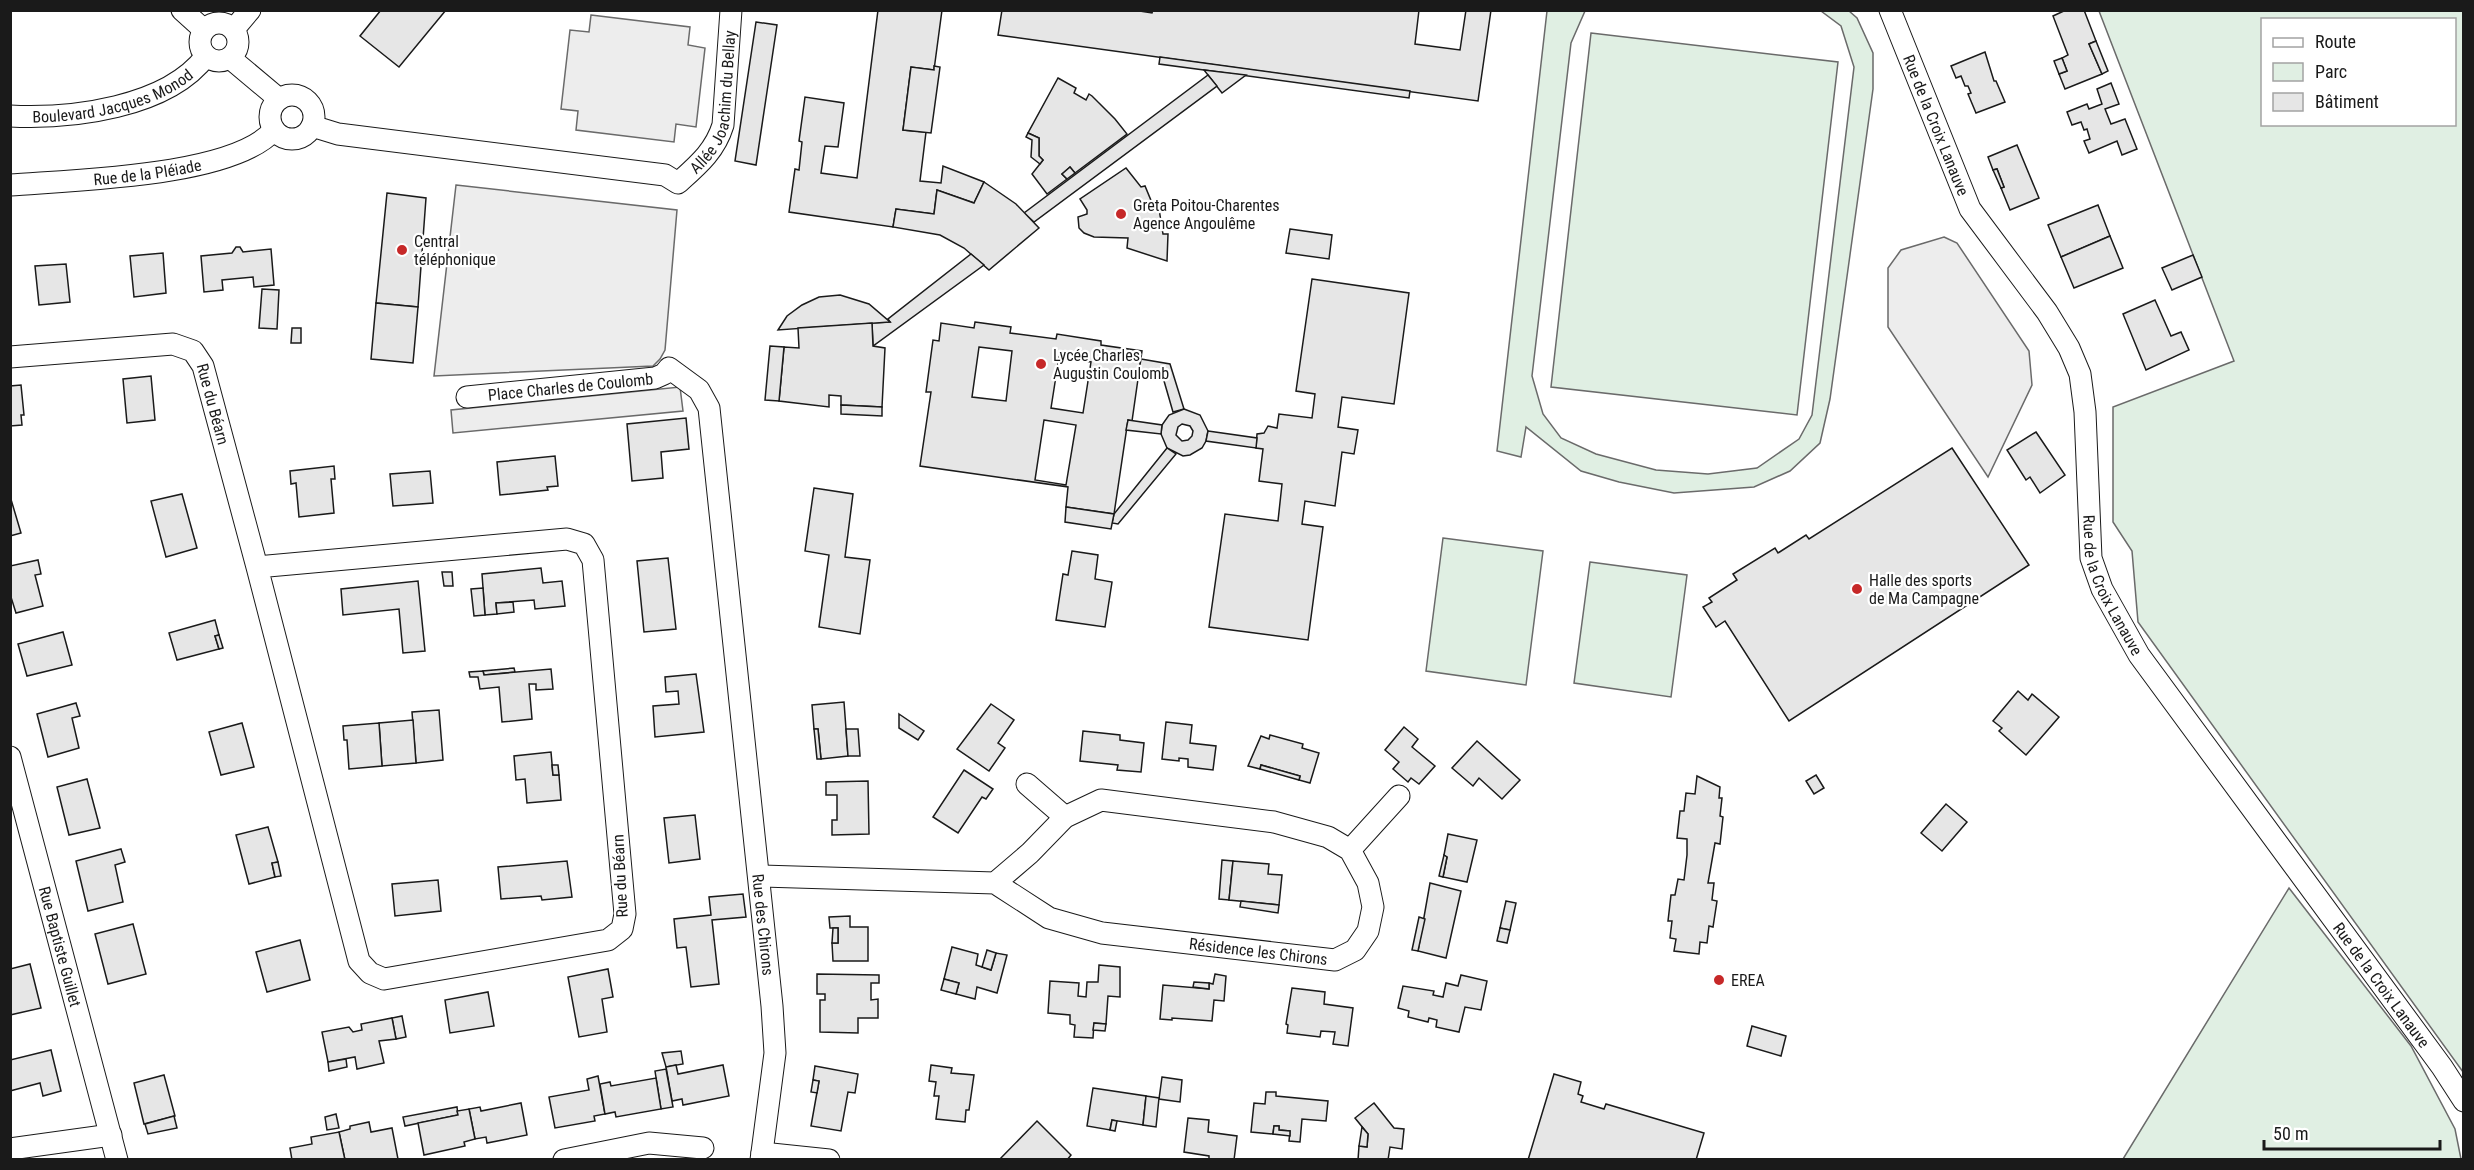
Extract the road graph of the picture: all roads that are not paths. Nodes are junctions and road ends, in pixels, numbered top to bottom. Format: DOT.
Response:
graph roads {
  1 [pos="182,10"];
  2 [pos="250,10"];
  3 [pos="730,10"];
  4 [pos="1890,10"];
  5 [pos="203,29"];
  6 [pos="234,29"];
  7 [pos="206,56"];
  8 [pos="231,58"];
  9 [pos="279,99"];
  10 [pos="10,116"];
  11 [pos="312,126"];
  12 [pos="274,130"];
  13 [pos="10,185"];
  14 [pos="10,357"];
  15 [pos="669,368"];
  16 [pos="467,397"];
  17 [pos="257,567"];
  18 [pos="10,757"];
  19 [pos="1028,784"];
  20 [pos="1399,796"];
  21 [pos="1065,817"];
  22 [pos="1350,850"];
  23 [pos="759,876"];
  24 [pos="995,883"];
  25 [pos="2463,1101"];
  26 [pos="111,1135"];
  27 [pos="703,1148"];
  28 [pos="10,1149"];
  29 [pos="761,1156"];
  30 [pos="117,1160"];
  31 [pos="564,1160"];
  32 [pos="829,1160"];
  1 -- 5 [label="street"];
  2 -- 6 [label="street"];
  3 -- 11 [label="street, Allée Joachim du Bellay"];
  4 -- 25 [label="street, Rue de la Croix Lanauve"];
  5 -- 6 [label="street"];
  5 -- 7 [label="street"];
  6 -- 8 [label="street"];
  7 -- 8 [label="street"];
  7 -- 10 [label="street, Boulevard Jacques Monod"];
  8 -- 9 [label="street"];
  9 -- 11 [label="street"];
  9 -- 12 [label="street"];
  11 -- 12 [label="street"];
  12 -- 13 [label="street, Rue de la Pléiade"];
  14 -- 17 [label="street, Rue du Béarn"];
  15 -- 16 [label="street, Place Charles de Coulomb"];
  15 -- 23 [label="street, Rue des Chirons"];
  17 -- 17 [label="street, Rue du Béarn"];
  18 -- 26 [label="street, Rue Baptiste Guillet"];
  19 -- 21 [label="street"];
  20 -- 22 [label="street"];
  21 -- 22 [label="street"];
  21 -- 24 [label="street"];
  22 -- 24 [label="street, Résidence les Chirons"];
  23 -- 24 [label="street"];
  23 -- 29 [label="street, Rue des Chirons"];
  26 -- 28 [label="street"];
  26 -- 30 [label="street, Rue Baptiste Guillet"];
  27 -- 31 [label="street"];
  29 -- 32 [label="street"];
}
